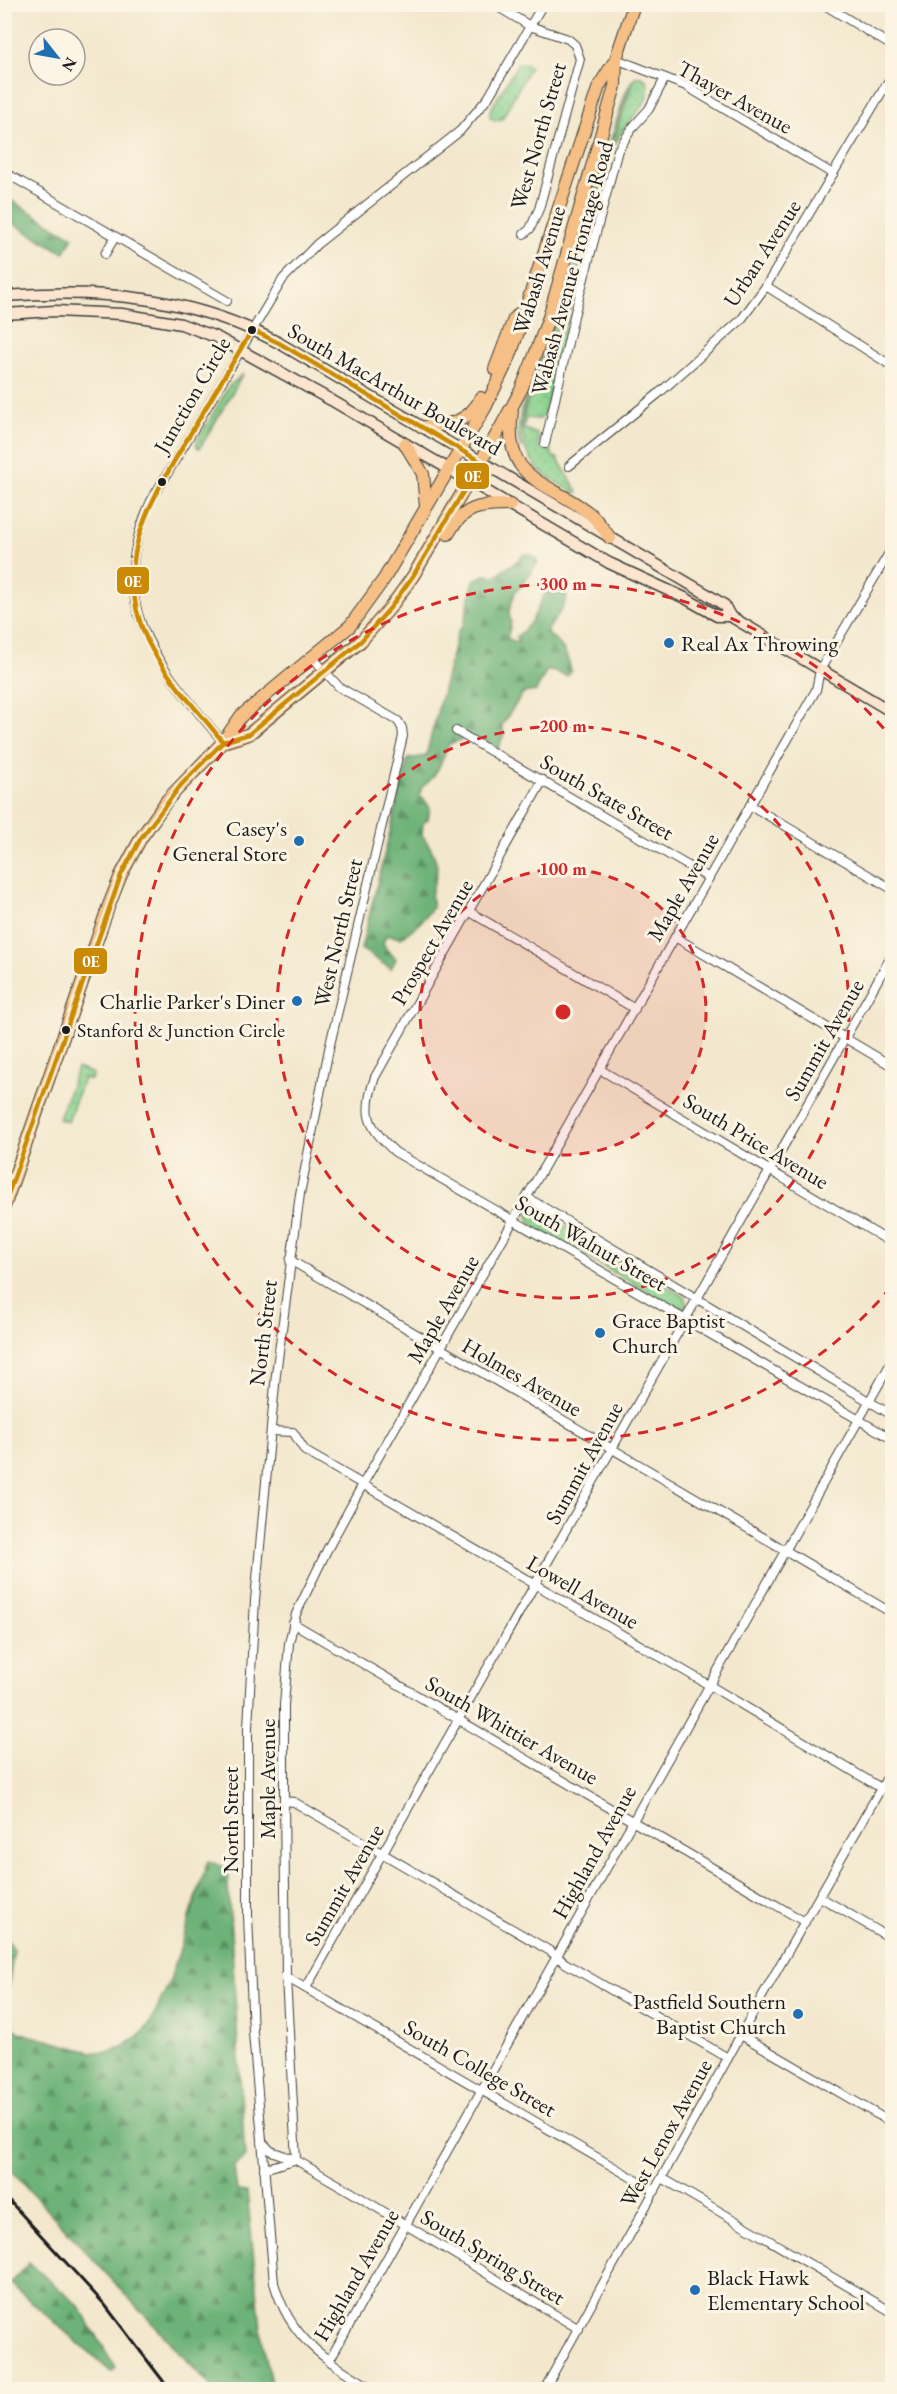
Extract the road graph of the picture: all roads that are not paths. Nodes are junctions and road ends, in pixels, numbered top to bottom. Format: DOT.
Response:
graph roads {
  1 [pos="493,4"];
  2 [pos="543,4"];
  3 [pos="634,4"];
  4 [pos="823,4"];
  5 [pos="530,26"];
  6 [pos="892,46"];
  7 [pos="616,59"];
  8 [pos="892,75"];
  9 [pos="665,78"];
  10 [pos="4,172"];
  11 [pos="833,174"];
  12 [pos="524,234"];
  13 [pos="115,237"];
  14 [pos="105,254"];
  15 [pos="766,286"];
  16 [pos="4,296"];
  17 [pos="227,301"];
  18 [pos="528,305"];
  19 [pos="4,314"];
  20 [pos="252,330"];
  21 [pos="240,349"];
  22 [pos="892,366"];
  23 [pos="519,393"];
  24 [pos="422,427"];
  25 [pos="405,444"];
  26 [pos="545,444"];
  27 [pos="461,450"];
  28 [pos="481,462"];
  29 [pos="569,466"];
  30 [pos="449,470"];
  31 [pos="469,482"];
  32 [pos="510,505"];
  33 [pos="426,508"];
  34 [pos="610,538"];
  35 [pos="892,548"];
  36 [pos="890,559"];
  37 [pos="413,576"];
  38 [pos="730,616"];
  39 [pos="314,658"];
  40 [pos="820,670"];
  41 [pos="325,672"];
  42 [pos="892,712"];
  43 [pos="456,731"];
  44 [pos="223,742"];
  45 [pos="543,780"];
  46 [pos="750,805"];
  47 [pos="709,878"];
  48 [pos="892,890"];
  49 [pos="470,912"];
  50 [pos="675,937"];
  51 [pos="892,955"];
  52 [pos="635,1009"];
  53 [pos="845,1038"];
  54 [pos="892,1066"];
  55 [pos="601,1070"];
  56 [pos="372,1126"];
  57 [pos="771,1172"];
  58 [pos="528,1198"];
  59 [pos="4,1207"];
  60 [pos="515,1220"];
  61 [pos="892,1243"];
  62 [pos="290,1260"];
  63 [pos="697,1300"];
  64 [pos="686,1319"];
  65 [pos="440,1350"];
  66 [pos="892,1361"];
  67 [pos="870,1402"];
  68 [pos="892,1415"];
  69 [pos="860,1419"];
  70 [pos="271,1431"];
  71 [pos="892,1438"];
  72 [pos="612,1451"];
  73 [pos="363,1484"];
  74 [pos="785,1551"];
  75 [pos="536,1585"];
  76 [pos="892,1613"];
  77 [pos="293,1623"];
  78 [pos="709,1685"];
  79 [pos="459,1719"];
  80 [pos="892,1769"];
  81 [pos="881,1788"];
  82 [pos="284,1801"];
  83 [pos="632,1821"];
  84 [pos="383,1854"];
  85 [pos="820,1897"];
  86 [pos="805,1922"];
  87 [pos="892,1939"];
  88 [pos="556,1956"];
  89 [pos="286,1977"];
  90 [pos="306,1988"];
  91 [pos="741,2035"];
  92 [pos="728,2058"];
  93 [pos="482,2089"];
  94 [pos="892,2123"];
  95 [pos="262,2142"];
  96 [pos="296,2160"];
  97 [pos="264,2169"];
  98 [pos="662,2178"];
  99 [pos="655,2191"];
  100 [pos="406,2225"];
  101 [pos="892,2312"];
  102 [pos="579,2329"];
  103 [pos="329,2361"];
  104 [pos="375,2390"];
  105 [pos="544,2390"];
  1 -- 5 [label="street"];
  2 -- 5 [label="street, Junction Circle"];
  3 -- 7 [label="main road, Wabash Avenue"];
  4 -- 6 [label="street"];
  5 -- 12 [label="street, West North Street"];
  5 -- 20 [label="street, Junction Circle"];
  7 -- 9 [label="street, Thayer Avenue"];
  7 -- 18 [label="main road, Wabash Avenue"];
  7 -- 23 [label="main road, Wabash Avenue"];
  8 -- 11 [label="street, Urban Avenue"];
  9 -- 11 [label="street, Thayer Avenue"];
  9 -- 26 [label="street, Wabash Avenue Frontage Road"];
  10 -- 13 [label="street"];
  11 -- 15 [label="street, Urban Avenue"];
  13 -- 14 [label="street"];
  13 -- 17 [label="street"];
  15 -- 22 [label="street"];
  15 -- 29 [label="street, Urban Avenue"];
  16 -- 20 [label="main road, South MacArthur Boulevard"];
  18 -- 24 [label="main road"];
  18 -- 27 [label="main road, Wabash Avenue"];
  19 -- 21 [label="main road, South MacArthur Boulevard"];
  20 -- 21 [label="street, Junction Circle"];
  20 -- 24 [label="main road, South MacArthur Boulevard"];
  21 -- 25 [label="main road, South MacArthur Boulevard"];
  21 -- 44 [label="street, Junction Circle"];
  23 -- 28 [label="main road, Wabash Avenue"];
  23 -- 34 [label="main road"];
  24 -- 27 [label="main road, South MacArthur Boulevard"];
  25 -- 30 [label="main road, South MacArthur Boulevard"];
  25 -- 33 [label="main road"];
  27 -- 28 [label="main road, South MacArthur Boulevard"];
  27 -- 30 [label="main road, Wabash Avenue"];
  28 -- 31 [label="main road, Wabash Avenue"];
  28 -- 34 [label="main road, South MacArthur Boulevard"];
  30 -- 31 [label="main road, South MacArthur Boulevard"];
  30 -- 33 [label="main road, Wabash Avenue"];
  31 -- 32 [label="main road, South MacArthur Boulevard"];
  31 -- 37 [label="main road, Wabash Avenue"];
  32 -- 37 [label="main road"];
  32 -- 38 [label="main road, South MacArthur Boulevard"];
  33 -- 39 [label="main road, Wabash Avenue"];
  34 -- 38 [label="main road, South MacArthur Boulevard"];
  35 -- 36 [label="street, Maple Avenue"];
  36 -- 40 [label="street, Maple Avenue"];
  37 -- 41 [label="main road"];
  38 -- 40 [label="main road, South MacArthur Boulevard"];
  39 -- 41 [label="street, West North Street"];
  39 -- 44 [label="main road, Wabash Avenue"];
  40 -- 42 [label="main road, South MacArthur Boulevard"];
  40 -- 46 [label="street, Maple Avenue"];
  41 -- 44 [label="main road"];
  41 -- 62 [label="street, West North Street"];
  43 -- 45 [label="street, South State Street"];
  44 -- 59 [label="main road, Wabash Avenue"];
  45 -- 47 [label="street, South State Street"];
  45 -- 49 [label="street, Prospect Avenue"];
  46 -- 47 [label="street, Maple Avenue"];
  46 -- 48 [label="street"];
  47 -- 50 [label="street, Maple Avenue"];
  49 -- 52 [label="street"];
  49 -- 56 [label="street, Prospect Avenue"];
  50 -- 52 [label="street, Maple Avenue"];
  50 -- 53 [label="street"];
  51 -- 53 [label="street, Summit Avenue"];
  52 -- 55 [label="street, Maple Avenue"];
  53 -- 54 [label="street"];
  53 -- 57 [label="street, Summit Avenue"];
  55 -- 57 [label="street, South Price Avenue"];
  55 -- 58 [label="street, Maple Avenue"];
  56 -- 60 [label="street, South Walnut Street"];
  57 -- 61 [label="street, South Price Avenue"];
  57 -- 63 [label="street, Summit Avenue"];
  58 -- 60 [label="street, Maple Avenue"];
  58 -- 63 [label="street, South Walnut Street"];
  60 -- 64 [label="street, South Walnut Street"];
  60 -- 65 [label="street, Maple Avenue"];
  62 -- 65 [label="street, Holmes Avenue"];
  62 -- 70 [label="street, North Street"];
  63 -- 64 [label="street, Summit Avenue"];
  63 -- 67 [label="street, South Walnut Street"];
  64 -- 69 [label="street, South Walnut Street"];
  64 -- 72 [label="street, Summit Avenue"];
  65 -- 72 [label="street, Holmes Avenue"];
  65 -- 73 [label="street, Maple Avenue"];
  66 -- 67 [label="street, Highland Avenue"];
  67 -- 68 [label="street, South Walnut Street"];
  67 -- 69 [label="street, Highland Avenue"];
  69 -- 71 [label="street, South Walnut Street"];
  69 -- 74 [label="street, Highland Avenue"];
  70 -- 73 [label="street, Lowell Avenue"];
  70 -- 95 [label="street, North Street"];
  72 -- 74 [label="street, Holmes Avenue"];
  72 -- 75 [label="street, Summit Avenue"];
  73 -- 75 [label="street, Lowell Avenue"];
  73 -- 77 [label="street, Maple Avenue"];
  74 -- 76 [label="street, Holmes Avenue"];
  74 -- 78 [label="street, Highland Avenue"];
  75 -- 78 [label="street, Lowell Avenue"];
  75 -- 79 [label="street, Summit Avenue"];
  77 -- 79 [label="street, South Whittier Avenue"];
  77 -- 82 [label="street, Maple Avenue"];
  78 -- 81 [label="street, Lowell Avenue"];
  78 -- 83 [label="street, Highland Avenue"];
  79 -- 83 [label="street, South Whittier Avenue"];
  79 -- 84 [label="street, Summit Avenue"];
  80 -- 81 [label="street, West Lenox Avenue"];
  81 -- 85 [label="street, West Lenox Avenue"];
  82 -- 84 [label="street"];
  82 -- 89 [label="street, Maple Avenue"];
  83 -- 86 [label="street, South Whittier Avenue"];
  83 -- 88 [label="street, Highland Avenue"];
  84 -- 88 [label="street"];
  84 -- 90 [label="street, Summit Avenue"];
  85 -- 86 [label="street, West Lenox Avenue"];
  85 -- 87 [label="street"];
  86 -- 91 [label="street, West Lenox Avenue"];
  88 -- 92 [label="street"];
  88 -- 93 [label="street, Highland Avenue"];
  89 -- 90 [label="street, South College Street"];
  89 -- 96 [label="street, Maple Avenue"];
  90 -- 93 [label="street, South College Street"];
  91 -- 92 [label="street, West Lenox Avenue"];
  91 -- 94 [label="street"];
  92 -- 98 [label="street, West Lenox Avenue"];
  93 -- 99 [label="street, South College Street"];
  93 -- 100 [label="street, Highland Avenue"];
  95 -- 96 [label="street, South Spring Street"];
  95 -- 97 [label="street, North Street"];
  96 -- 97 [label="street"];
  96 -- 100 [label="street, South Spring Street"];
  97 -- 103 [label="street, North Street"];
  98 -- 99 [label="street, West Lenox Avenue"];
  98 -- 101 [label="street"];
  99 -- 102 [label="street, West Lenox Avenue"];
  100 -- 102 [label="street, South Spring Street"];
  100 -- 103 [label="street, Highland Avenue"];
  102 -- 105 [label="street, West Lenox Avenue"];
  103 -- 104 [label="street, North Street"];
}
